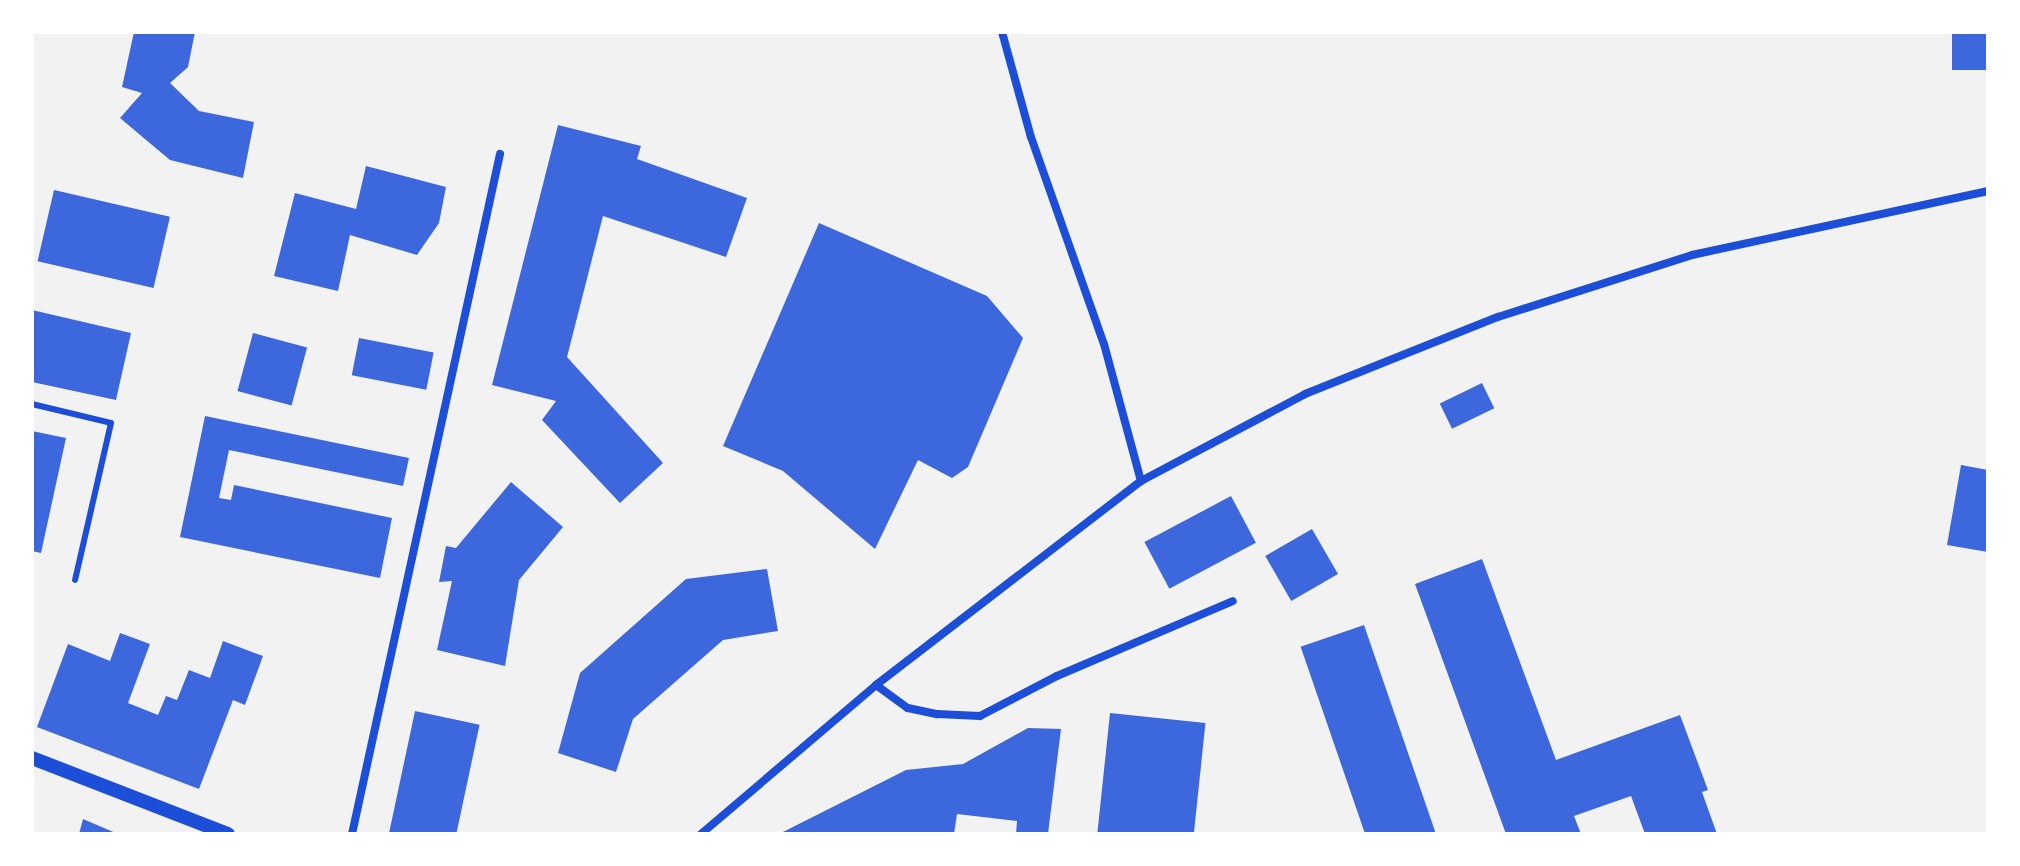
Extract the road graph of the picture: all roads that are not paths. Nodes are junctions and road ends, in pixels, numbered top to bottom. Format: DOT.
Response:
graph roads {
  1 [pos="1002,32"];
  2 [pos="500,154"];
  3 [pos="1988,191"];
  4 [pos="32,404"];
  5 [pos="1141,481"];
  6 [pos="75,580"];
  7 [pos="1233,601"];
  8 [pos="876,685"];
  9 [pos="32,758"];
  10 [pos="228,834"];
  11 [pos="352,834"];
  12 [pos="701,834"];
  1 -- 5 [label="street"];
  2 -- 11 [label="street"];
  3 -- 5 [label="street"];
  4 -- 6 [label="lane"];
  5 -- 8 [label="street"];
  7 -- 8 [label="street"];
  8 -- 12 [label="street"];
  9 -- 10 [label="street"];
}
